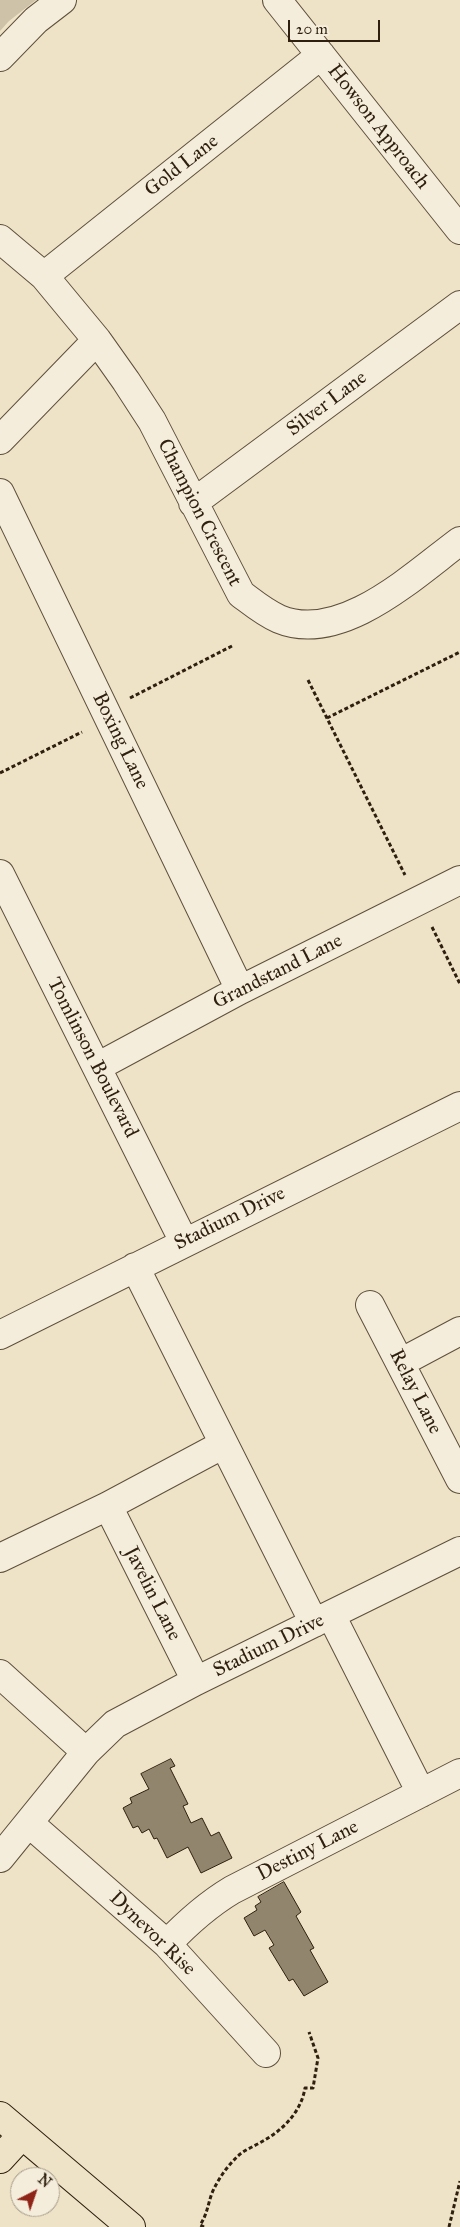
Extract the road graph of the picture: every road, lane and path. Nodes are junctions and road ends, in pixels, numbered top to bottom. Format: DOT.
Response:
graph roads {
  1 [pos="62,0"];
  2 [pos="278,0"];
  3 [pos="321,55"];
  4 [pos="0,57"];
  5 [pos="460,230"];
  6 [pos="0,239"];
  7 [pos="44,276"];
  8 [pos="460,305"];
  9 [pos="97,340"];
  10 [pos="0,440"];
  11 [pos="0,493"];
  12 [pos="193,503"];
  13 [pos="460,541"];
  14 [pos="460,652"];
  15 [pos="308,680"];
  16 [pos="327,718"];
  17 [pos="0,874"];
  18 [pos="408,880"];
  19 [pos="460,880"];
  20 [pos="430,924"];
  21 [pos="460,984"];
  22 [pos="240,990"];
  23 [pos="97,1067"];
  24 [pos="460,1106"];
  25 [pos="184,1242"];
  26 [pos="135,1267"];
  27 [pos="370,1305"];
  28 [pos="460,1332"];
  29 [pos="0,1335"];
  30 [pos="400,1363"];
  31 [pos="224,1444"];
  32 [pos="460,1479"];
  33 [pos="108,1506"];
  34 [pos="460,1551"];
  35 [pos="0,1558"];
  36 [pos="323,1619"];
  37 [pos="0,1674"];
  38 [pos="196,1681"];
  39 [pos="86,1752"];
  40 [pos="460,1773"];
  41 [pos="421,1793"];
  42 [pos="30,1824"];
  43 [pos="0,1858"];
  44 [pos="167,1944"];
  45 [pos="309,2032"];
  46 [pos="266,2053"];
  47 [pos="0,2116"];
  48 [pos="22,2134"];
  49 [pos="0,2159"];
  50 [pos="460,2181"];
  51 [pos="131,2227"];
  52 [pos="204,2227"];
  53 [pos="449,2227"];
  1 -- 4 [label="street"];
  2 -- 3 [label="street, Howson Approach"];
  3 -- 5 [label="street, Howson Approach"];
  3 -- 7 [label="street, Gold Lane"];
  6 -- 7 [label="street, Champion Crescent"];
  7 -- 9 [label="street, Champion Crescent"];
  8 -- 12 [label="street, Silver Lane"];
  9 -- 10 [label="street"];
  9 -- 12 [label="street, Champion Crescent"];
  11 -- 22 [label="street, Boxing Lane"];
  12 -- 13 [label="street, Champion Crescent"];
  14 -- 16 [label="path"];
  15 -- 16 [label="path"];
  16 -- 18 [label="path"];
  17 -- 23 [label="street, Tomlinson Boulevard"];
  19 -- 22 [label="street, Grandstand Lane"];
  20 -- 21 [label="path"];
  22 -- 23 [label="street, Grandstand Lane"];
  23 -- 25 [label="street, Tomlinson Boulevard"];
  24 -- 25 [label="street, Stadium Drive"];
  25 -- 26 [label="street, Stadium Drive"];
  26 -- 29 [label="street, Stadium Drive"];
  26 -- 31 [label="street"];
  27 -- 30 [label="street, Relay Lane"];
  28 -- 30 [label="street"];
  30 -- 32 [label="street, Relay Lane"];
  31 -- 33 [label="street"];
  31 -- 36 [label="street"];
  33 -- 35 [label="street"];
  33 -- 38 [label="street, Javelin Lane"];
  34 -- 36 [label="street, Stadium Drive"];
  36 -- 38 [label="street, Stadium Drive"];
  36 -- 41 [label="street"];
  37 -- 39 [label="street"];
  38 -- 39 [label="street, Stadium Drive"];
  39 -- 42 [label="street, Stadium Drive"];
  40 -- 41 [label="street, Destiny Lane"];
  41 -- 44 [label="street, Destiny Lane"];
  42 -- 43 [label="street, Stadium Drive"];
  42 -- 44 [label="street, Dynevor Rise"];
  44 -- 46 [label="street, Dynevor Rise"];
  45 -- 52 [label="path"];
  47 -- 48 [label="main road"];
  48 -- 49 [label="main road"];
  48 -- 51 [label="main road"];
  50 -- 53 [label="path"];
}
